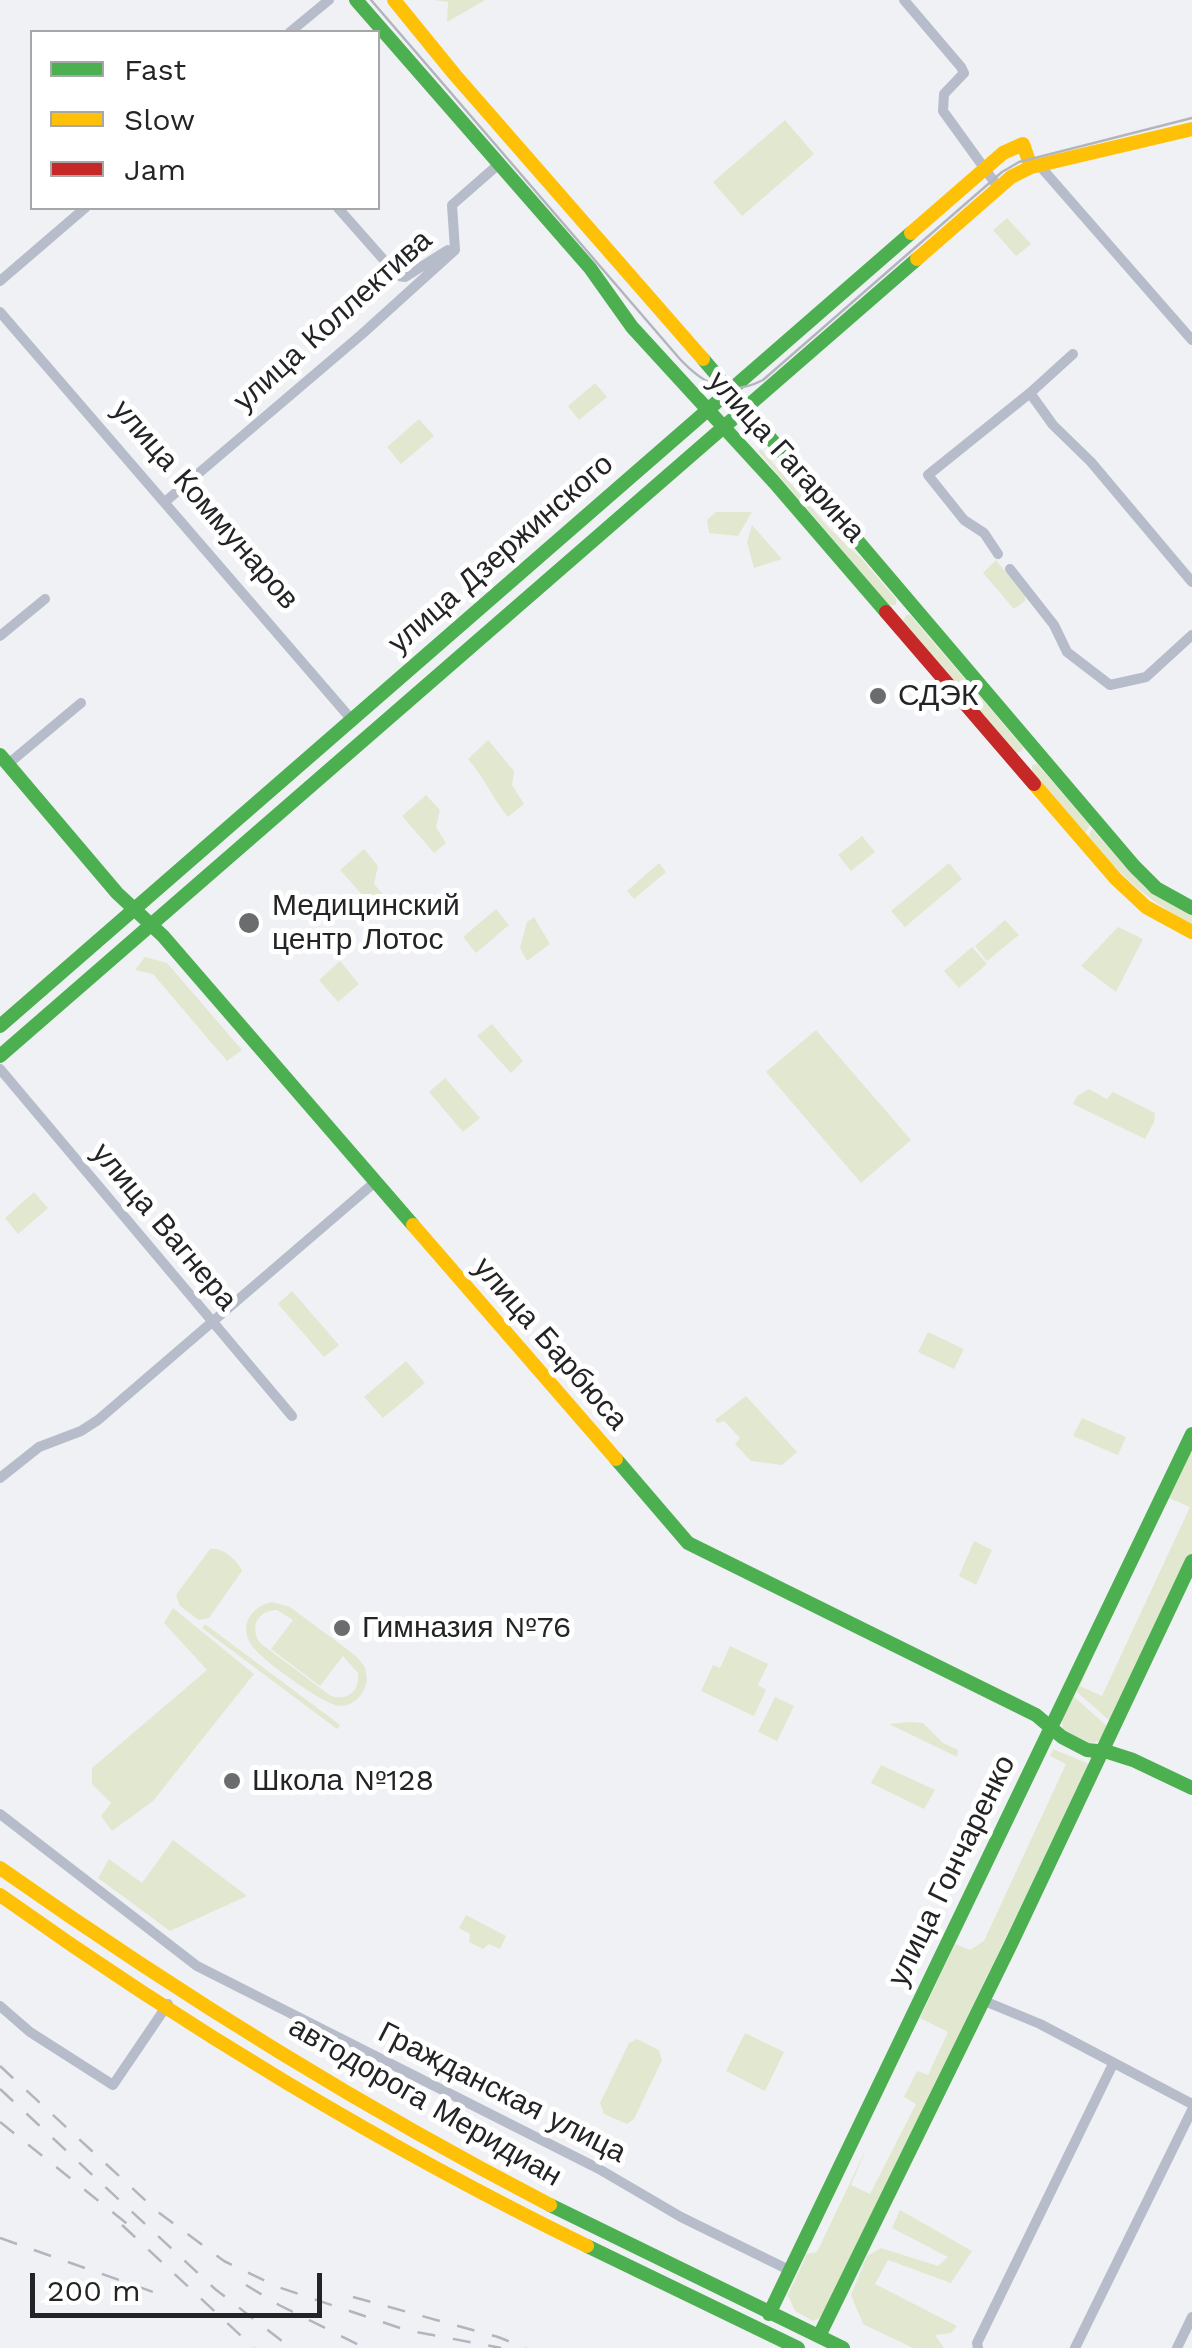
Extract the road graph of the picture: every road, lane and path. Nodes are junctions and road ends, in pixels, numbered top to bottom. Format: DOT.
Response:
graph roads {
  1 [pos="329,0"];
  2 [pos="356,0"];
  3 [pos="394,0"];
  4 [pos="904,0"];
  5 [pos="292,30"];
  6 [pos="1192,130"];
  7 [pos="500,163"];
  8 [pos="1035,165"];
  9 [pos="984,169"];
  10 [pos="998,188"];
  11 [pos="83,210"];
  12 [pos="340,210"];
  13 [pos="455,245"];
  14 [pos="0,281"];
  15 [pos="0,312"];
  16 [pos="1192,340"];
  17 [pos="1073,354"];
  18 [pos="731,392"];
  19 [pos="1030,393"];
  20 [pos="745,410"];
  21 [pos="708,411"];
  22 [pos="725,428"];
  23 [pos="166,501"];
  24 [pos="998,554"];
  25 [pos="1010,570"];
  26 [pos="1192,582"];
  27 [pos="45,599"];
  28 [pos="908,603"];
  29 [pos="891,618"];
  30 [pos="1192,635"];
  31 [pos="0,636"];
  32 [pos="443,642"];
  33 [pos="457,657"];
  34 [pos="82,703"];
  35 [pos="352,720"];
  36 [pos="365,737"];
  37 [pos="1036,752"];
  38 [pos="4,759"];
  39 [pos="1019,766"];
  40 [pos="1192,908"];
  41 [pos="134,909"];
  42 [pos="151,923"];
  43 [pos="1192,932"];
  44 [pos="0,1026"];
  45 [pos="0,1056"];
  46 [pos="0,1069"];
  47 [pos="374,1183"];
  48 [pos="214,1323"];
  49 [pos="292,1416"];
  50 [pos="1192,1434"];
  51 [pos="0,1478"];
  52 [pos="1192,1560"];
  53 [pos="1052,1727"];
  54 [pos="1102,1751"];
  55 [pos="1192,1788"];
  56 [pos="0,1814"];
  57 [pos="0,1868"];
  58 [pos="0,1895"];
  59 [pos="982,2000"];
  60 [pos="168,2004"];
  61 [pos="0,2006"];
  62 [pos="1113,2064"];
  63 [pos="1192,2107"];
  64 [pos="791,2270"];
  65 [pos="769,2314"];
  66 [pos="1192,2317"];
  67 [pos="761,2330"];
  68 [pos="816,2342"];
  69 [pos="977,2345"];
  70 [pos="798,2348"];
  71 [pos="844,2348"];
  72 [pos="1075,2348"];
  73 [pos="1177,2348"];
  1 -- 5 [label="street"];
  2 -- 7 [label="main road, улица Гагарина"];
  3 -- 18 [label="main road, улица Гагарина"];
  4 -- 9 [label="street"];
  6 -- 8 [label="main road, улица Дзержинского"];
  7 -- 13 [label="street, улица Коллектива"];
  7 -- 21 [label="main road, улица Гагарина"];
  8 -- 9 [label="main road, улица Дзержинского"];
  8 -- 10 [label="main road, улица Дзержинского"];
  8 -- 16 [label="street"];
  9 -- 10 [label="street"];
  9 -- 18 [label="main road, улица Дзержинского"];
  10 -- 20 [label="main road, улица Дзержинского"];
  11 -- 14 [label="street"];
  12 -- 13 [label="street"];
  13 -- 23 [label="street, улица Коллектива"];
  15 -- 23 [label="street, улица Коммунаров"];
  17 -- 19 [label="street"];
  18 -- 20 [label="main road, улица Гагарина"];
  18 -- 21 [label="main road, улица Дзержинского"];
  19 -- 24 [label="street"];
  19 -- 26 [label="street"];
  20 -- 22 [label="main road, улица Дзержинского"];
  20 -- 28 [label="main road, улица Гагарина"];
  21 -- 22 [label="main road, улица Гагарина"];
  21 -- 32 [label="main road, улица Дзержинского"];
  22 -- 29 [label="main road, улица Гагарина"];
  22 -- 33 [label="main road, улица Дзержинского"];
  23 -- 35 [label="street, улица Коммунаров"];
  25 -- 30 [label="street"];
  27 -- 31 [label="street"];
  28 -- 29 [label="main road"];
  28 -- 37 [label="main road, улица Гагарина"];
  29 -- 39 [label="main road, улица Гагарина"];
  32 -- 33 [label="main road"];
  32 -- 35 [label="main road, улица Дзержинского"];
  33 -- 36 [label="main road, улица Дзержинского"];
  34 -- 38 [label="street"];
  35 -- 36 [label="main road, улица Коммунаров"];
  35 -- 41 [label="main road, улица Дзержинского"];
  36 -- 42 [label="main road, улица Дзержинского"];
  37 -- 39 [label="main road"];
  37 -- 40 [label="main road, улица Гагарина"];
  38 -- 41 [label="main road, улица Барбюса"];
  39 -- 43 [label="main road, улица Гагарина"];
  41 -- 42 [label="main road, улица Барбюса"];
  41 -- 44 [label="main road, улица Дзержинского"];
  42 -- 45 [label="main road, улица Дзержинского"];
  42 -- 47 [label="main road, улица Барбюса"];
  46 -- 48 [label="street, улица Вагнера"];
  47 -- 48 [label="street"];
  47 -- 53 [label="main road, улица Барбюса"];
  48 -- 49 [label="street, улица Вагнера"];
  48 -- 51 [label="street"];
  50 -- 53 [label="main road, улица Гончаренко"];
  52 -- 54 [label="main road"];
  53 -- 54 [label="main road, улица Барбюса"];
  53 -- 64 [label="main road, улица Гончаренко"];
  54 -- 55 [label="main road, улица Барбюса"];
  54 -- 59 [label="main road"];
  56 -- 64 [label="street, Гражданская улица"];
  57 -- 65 [label="main road, автодорога Меридиан"];
  58 -- 60 [label="main road, автодорога Меридиан"];
  59 -- 62 [label="street"];
  59 -- 68 [label="main road"];
  60 -- 61 [label="street"];
  60 -- 67 [label="main road, автодорога Меридиан"];
  62 -- 63 [label="street"];
  62 -- 69 [label="street"];
  63 -- 72 [label="street"];
  64 -- 65 [label="main road, улица Гончаренко"];
  65 -- 67 [label="main road, улица Гончаренко"];
  65 -- 68 [label="main road, автодорога Меридиан"];
  66 -- 73 [label="street"];
  67 -- 70 [label="main road, автодорога Меридиан"];
  68 -- 71 [label="main road, автодорога Меридиан"];
}
